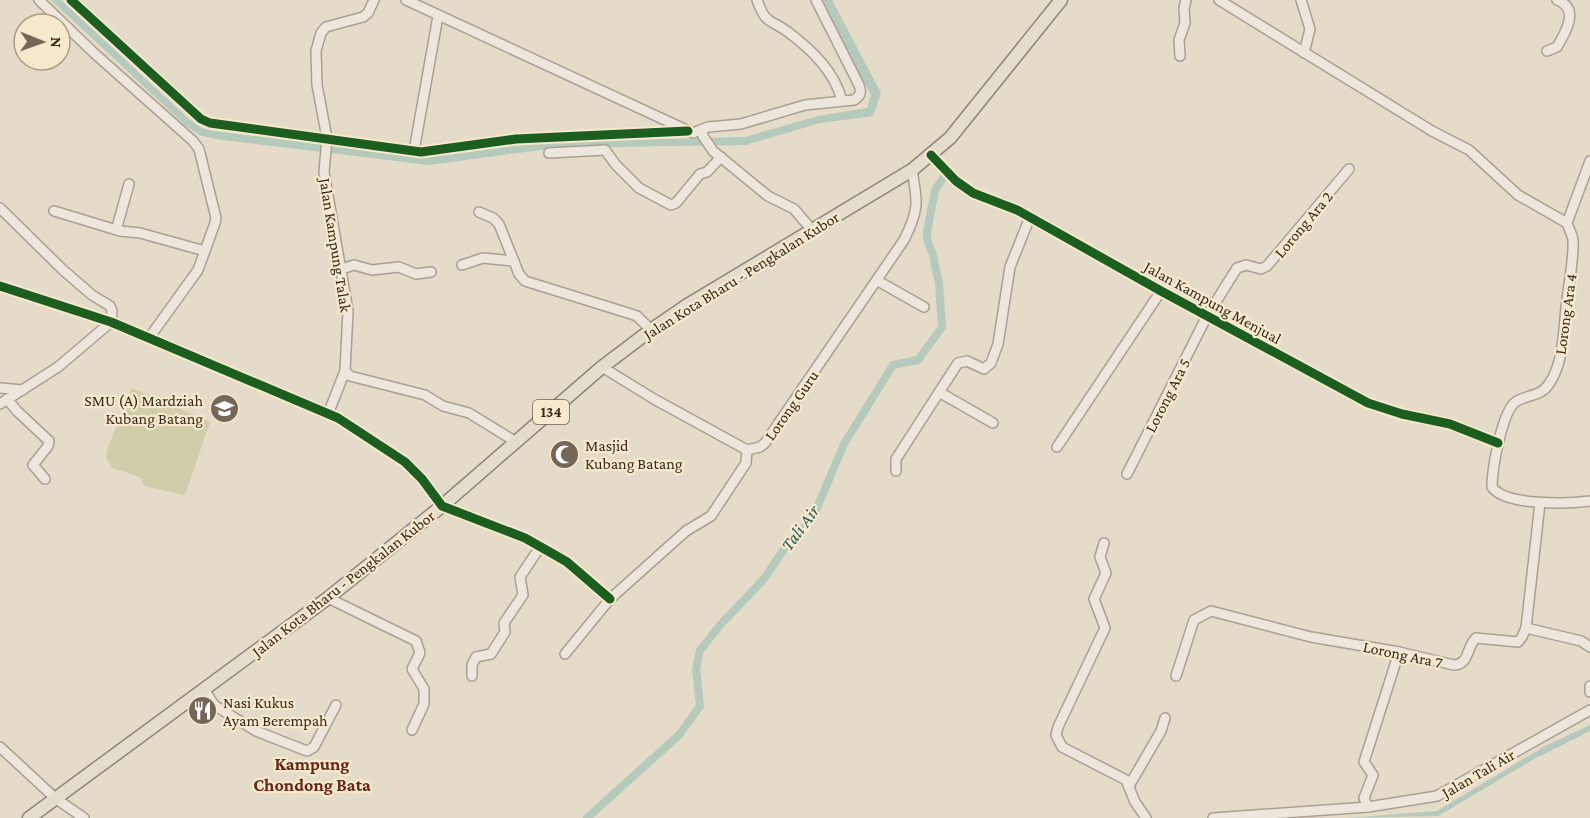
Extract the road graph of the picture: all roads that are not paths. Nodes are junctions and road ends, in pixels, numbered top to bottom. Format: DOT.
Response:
graph roads {
  1 [pos="39,0"];
  2 [pos="71,0"];
  3 [pos="374,0"];
  4 [pos="406,0"];
  5 [pos="757,0"];
  6 [pos="816,0"];
  7 [pos="1061,0"];
  8 [pos="1186,0"];
  9 [pos="1219,0"];
  10 [pos="1301,0"];
  11 [pos="1557,0"];
  12 [pos="438,16"];
  13 [pos="1547,51"];
  14 [pos="1305,53"];
  15 [pos="1180,56"];
  16 [pos="842,101"];
  17 [pos="688,130"];
  18 [pos="703,133"];
  19 [pos="327,140"];
  20 [pos="414,151"];
  21 [pos="549,153"];
  22 [pos="932,155"];
  23 [pos="721,157"];
  24 [pos="1590,160"];
  25 [pos="1349,169"];
  26 [pos="912,170"];
  27 [pos="129,184"];
  28 [pos="0,208"];
  29 [pos="54,211"];
  30 [pos="479,212"];
  31 [pos="1030,217"];
  32 [pos="1567,223"];
  33 [pos="812,230"];
  34 [pos="120,231"];
  35 [pos="205,251"];
  36 [pos="514,261"];
  37 [pos="462,265"];
  38 [pos="341,269"];
  39 [pos="431,272"];
  40 [pos="878,281"];
  41 [pos="0,286"];
  42 [pos="1161,291"];
  43 [pos="924,307"];
  44 [pos="1207,316"];
  45 [pos="111,322"];
  46 [pos="651,330"];
  47 [pos="150,338"];
  48 [pos="603,367"];
  49 [pos="345,371"];
  50 [pos="0,388"];
  51 [pos="23,390"];
  52 [pos="939,392"];
  53 [pos="3,402"];
  54 [pos="328,414"];
  55 [pos="993,423"];
  56 [pos="516,442"];
  57 [pos="1498,443"];
  58 [pos="1057,447"];
  59 [pos="747,450"];
  60 [pos="896,471"];
  61 [pos="1127,474"];
  62 [pos="45,479"];
  63 [pos="1590,501"];
  64 [pos="1540,502"];
  65 [pos="442,506"];
  66 [pos="1104,543"];
  67 [pos="540,547"];
  68 [pos="328,598"];
  69 [pos="610,599"];
  70 [pos="1526,628"];
  71 [pos="1590,647"];
  72 [pos="1398,652"];
  73 [pos="565,654"];
  74 [pos="472,676"];
  75 [pos="1176,676"];
  76 [pos="1590,686"];
  77 [pos="204,689"];
  78 [pos="1590,692"];
  79 [pos="336,705"];
  80 [pos="1590,710"];
  81 [pos="1165,718"];
  82 [pos="412,730"];
  83 [pos="0,747"];
  84 [pos="1129,786"];
  85 [pos="55,798"];
  86 [pos="1368,807"];
  87 [pos="29,818"];
  88 [pos="84,818"];
  89 [pos="1146,818"];
  90 [pos="1213,818"];
  1 -- 35 [label="street"];
  2 -- 19 [label="street"];
  3 -- 19 [label="street, Jalan Kampung Talak"];
  4 -- 12 [label="street"];
  5 -- 16 [label="street"];
  6 -- 16 [label="street"];
  7 -- 22 [label="main road, Jalan Kota Bharu - Pengkalan Kubor / 134"];
  8 -- 15 [label="street"];
  9 -- 14 [label="street"];
  10 -- 14 [label="street"];
  11 -- 13 [label="street"];
  12 -- 17 [label="street"];
  12 -- 20 [label="street"];
  14 -- 32 [label="street"];
  16 -- 18 [label="street"];
  17 -- 18 [label="street"];
  17 -- 20 [label="street"];
  18 -- 23 [label="street"];
  19 -- 20 [label="street"];
  19 -- 38 [label="street, Jalan Kampung Talak"];
  21 -- 23 [label="street"];
  22 -- 26 [label="main road, Jalan Kota Bharu - Pengkalan Kubor / 134"];
  22 -- 31 [label="street, Jalan Kampung Menjual"];
  23 -- 33 [label="street"];
  24 -- 32 [label="street"];
  25 -- 44 [label="street, Lorong Ara 2"];
  26 -- 33 [label="main road, Jalan Kota Bharu - Pengkalan Kubor / 134"];
  26 -- 40 [label="street, Lorong Guru"];
  27 -- 34 [label="street"];
  28 -- 45 [label="street"];
  29 -- 34 [label="street"];
  30 -- 36 [label="street"];
  31 -- 42 [label="street, Jalan Kampung Menjual"];
  31 -- 52 [label="street"];
  32 -- 57 [label="street, Lorong Ara 4"];
  33 -- 46 [label="main road, Jalan Kota Bharu - Pengkalan Kubor / 134"];
  34 -- 35 [label="street"];
  35 -- 47 [label="street"];
  36 -- 37 [label="street"];
  36 -- 46 [label="street"];
  38 -- 39 [label="street"];
  38 -- 49 [label="street, Jalan Kampung Talak"];
  40 -- 43 [label="street"];
  40 -- 59 [label="street, Lorong Guru"];
  41 -- 45 [label="street"];
  42 -- 44 [label="street, Jalan Kampung Menjual"];
  42 -- 58 [label="street"];
  44 -- 57 [label="street, Jalan Kampung Menjual"];
  44 -- 61 [label="street, Lorong Ara 5"];
  45 -- 47 [label="street"];
  45 -- 51 [label="street"];
  46 -- 48 [label="main road, Jalan Kota Bharu - Pengkalan Kubor / 134"];
  47 -- 54 [label="street"];
  48 -- 56 [label="main road, Jalan Kota Bharu - Pengkalan Kubor / 134"];
  48 -- 59 [label="street"];
  49 -- 54 [label="street, Jalan Kampung Talak"];
  49 -- 56 [label="street"];
  50 -- 51 [label="street"];
  51 -- 53 [label="street"];
  52 -- 55 [label="street"];
  52 -- 60 [label="street"];
  53 -- 62 [label="street"];
  54 -- 65 [label="street"];
  56 -- 65 [label="main road, Jalan Kota Bharu - Pengkalan Kubor / 134"];
  57 -- 64 [label="street, Lorong Ara 4"];
  59 -- 69 [label="street, Lorong Guru"];
  63 -- 64 [label="street, Lorong Ara 4"];
  64 -- 70 [label="street"];
  65 -- 67 [label="street"];
  65 -- 68 [label="main road, Jalan Kota Bharu - Pengkalan Kubor / 134"];
  66 -- 84 [label="street"];
  67 -- 69 [label="street"];
  67 -- 74 [label="street"];
  68 -- 77 [label="main road, Jalan Kota Bharu - Pengkalan Kubor / 134"];
  68 -- 82 [label="street"];
  69 -- 73 [label="street, Lorong Guru"];
  70 -- 71 [label="street"];
  70 -- 72 [label="street, Lorong Ara 7"];
  72 -- 75 [label="street, Lorong Ara 7"];
  72 -- 86 [label="street"];
  76 -- 78 [label="street"];
  77 -- 79 [label="street"];
  77 -- 85 [label="main road, Jalan Kota Bharu - Pengkalan Kubor / 134"];
  80 -- 86 [label="street, Jalan Tali Air"];
  81 -- 84 [label="street"];
  83 -- 85 [label="street"];
  84 -- 89 [label="street"];
  85 -- 87 [label="main road, Jalan Kota Bharu - Pengkalan Kubor / 134"];
  85 -- 88 [label="street"];
  86 -- 90 [label="street, Jalan Tali Air"];
}
